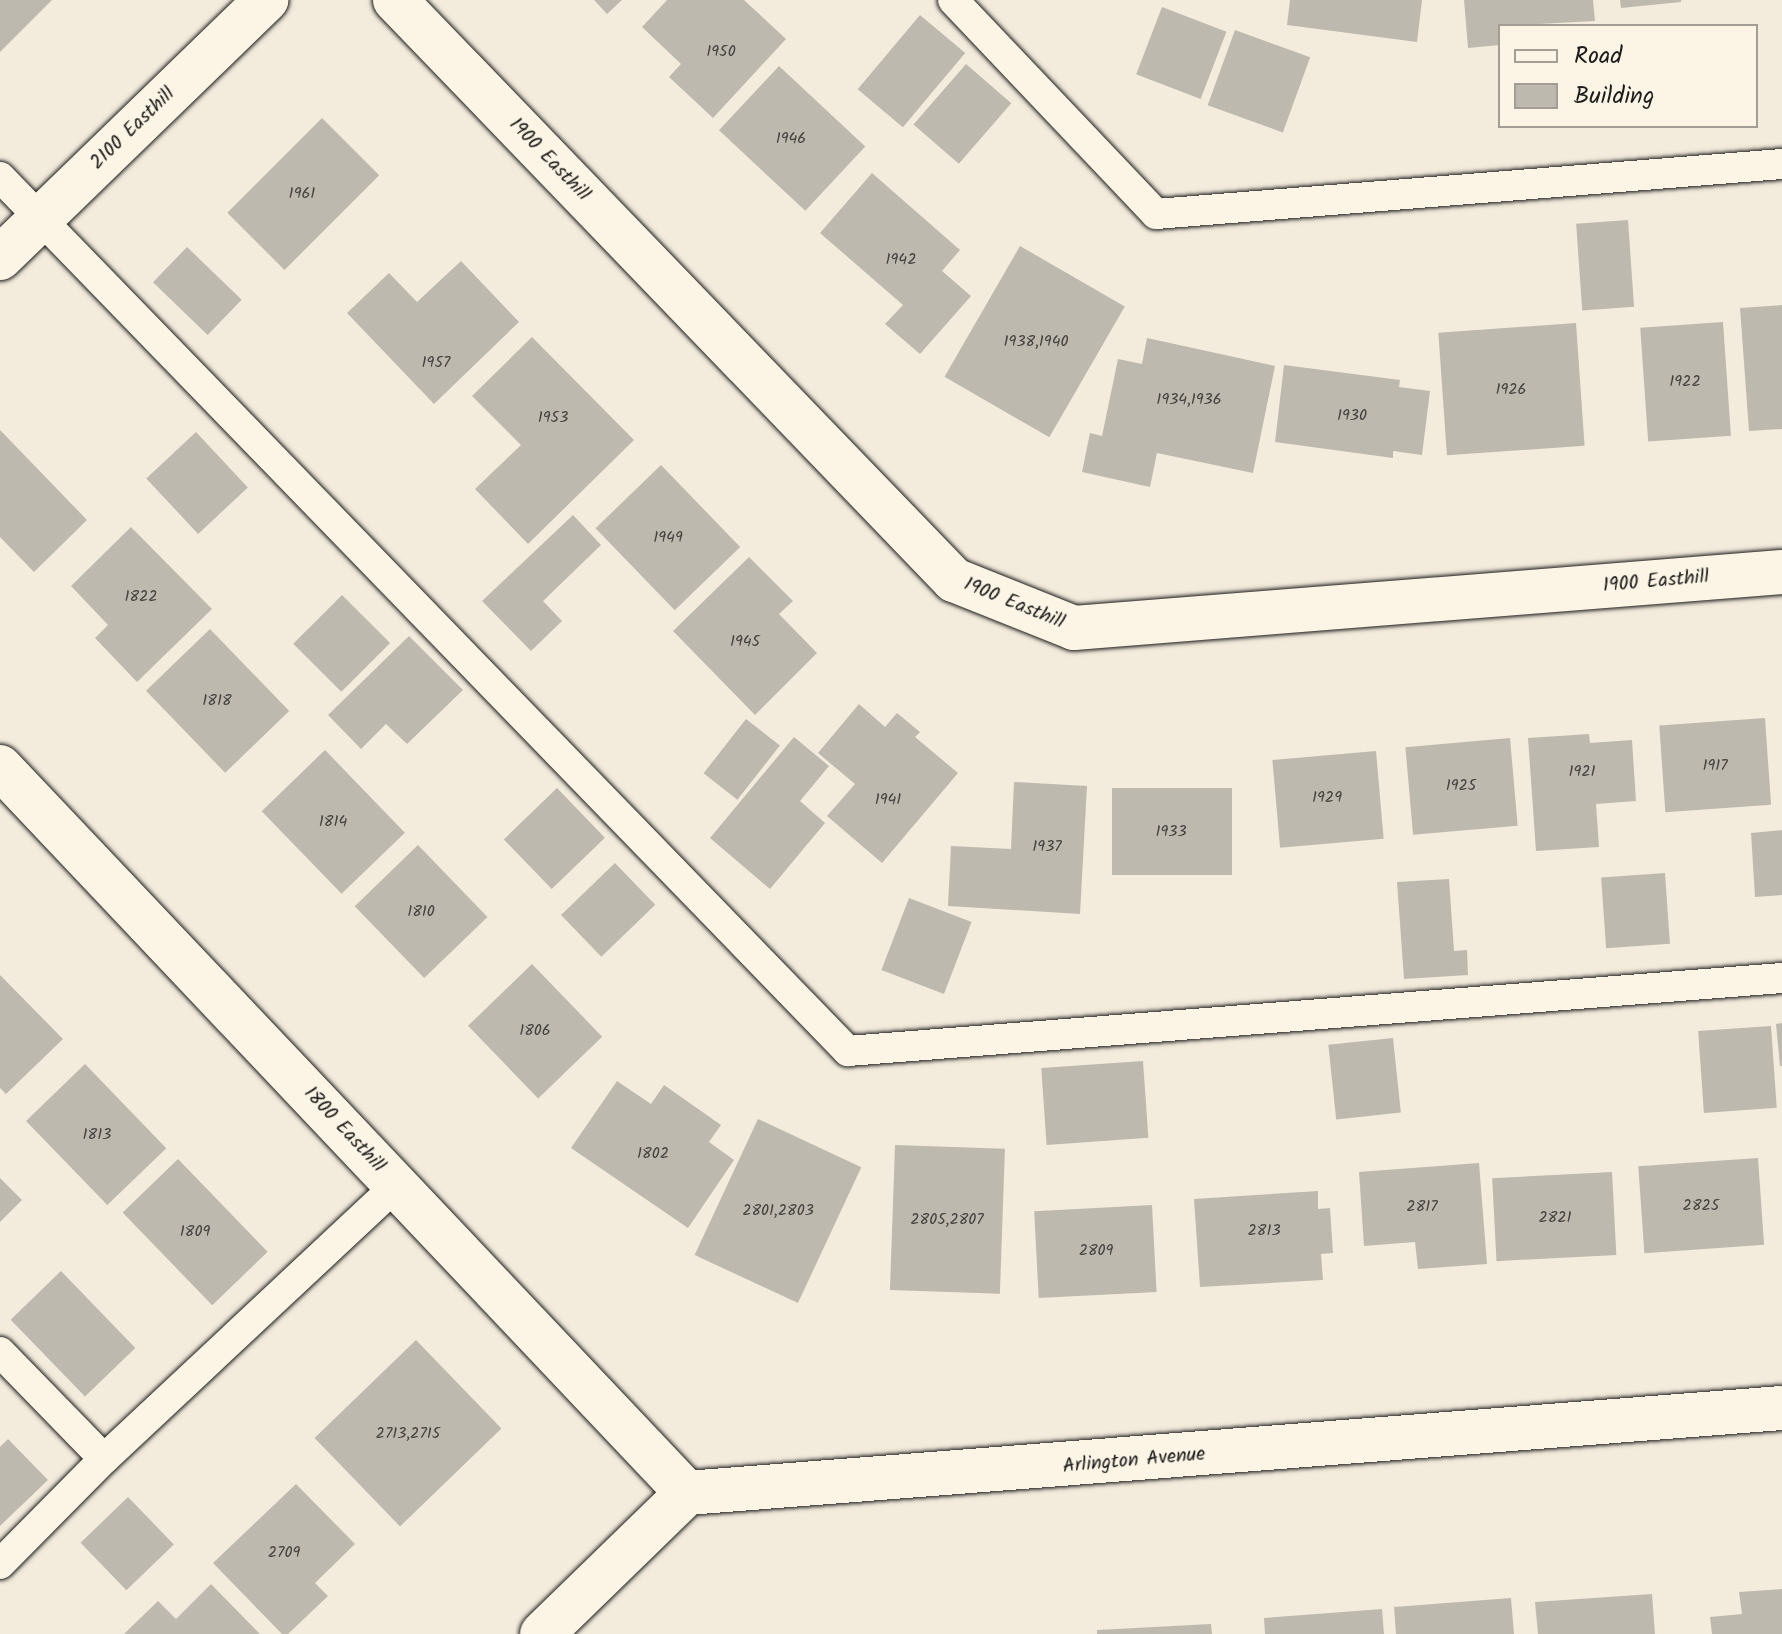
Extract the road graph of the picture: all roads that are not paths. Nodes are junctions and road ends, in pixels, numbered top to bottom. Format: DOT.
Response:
graph roads {
  1 [pos="266,0"];
  2 [pos="395,0"];
  3 [pos="953,0"];
  4 [pos="1782,164"];
  5 [pos="0,177"];
  6 [pos="43,216"];
  7 [pos="0,258"];
  8 [pos="1782,572"];
  9 [pos="0,767"];
  10 [pos="1782,978"];
  11 [pos="396,1186"];
  12 [pos="0,1352"];
  13 [pos="1782,1408"];
  14 [pos="104,1459"];
  15 [pos="687,1493"];
  16 [pos="0,1564"];
  17 [pos="542,1634"];
  1 -- 6 [label="street, 2100 Easthill"];
  2 -- 8 [label="street, 1900 Easthill"];
  3 -- 4 [label="lane"];
  5 -- 6 [label="lane"];
  6 -- 7 [label="street, 2100 Easthill"];
  6 -- 10 [label="lane"];
  9 -- 11 [label="street, 1800 Easthill"];
  11 -- 14 [label="lane"];
  11 -- 15 [label="street, 1800 Easthill"];
  12 -- 14 [label="lane"];
  13 -- 15 [label="street, Arlington Avenue"];
  14 -- 16 [label="lane"];
  15 -- 17 [label="street"];
}
